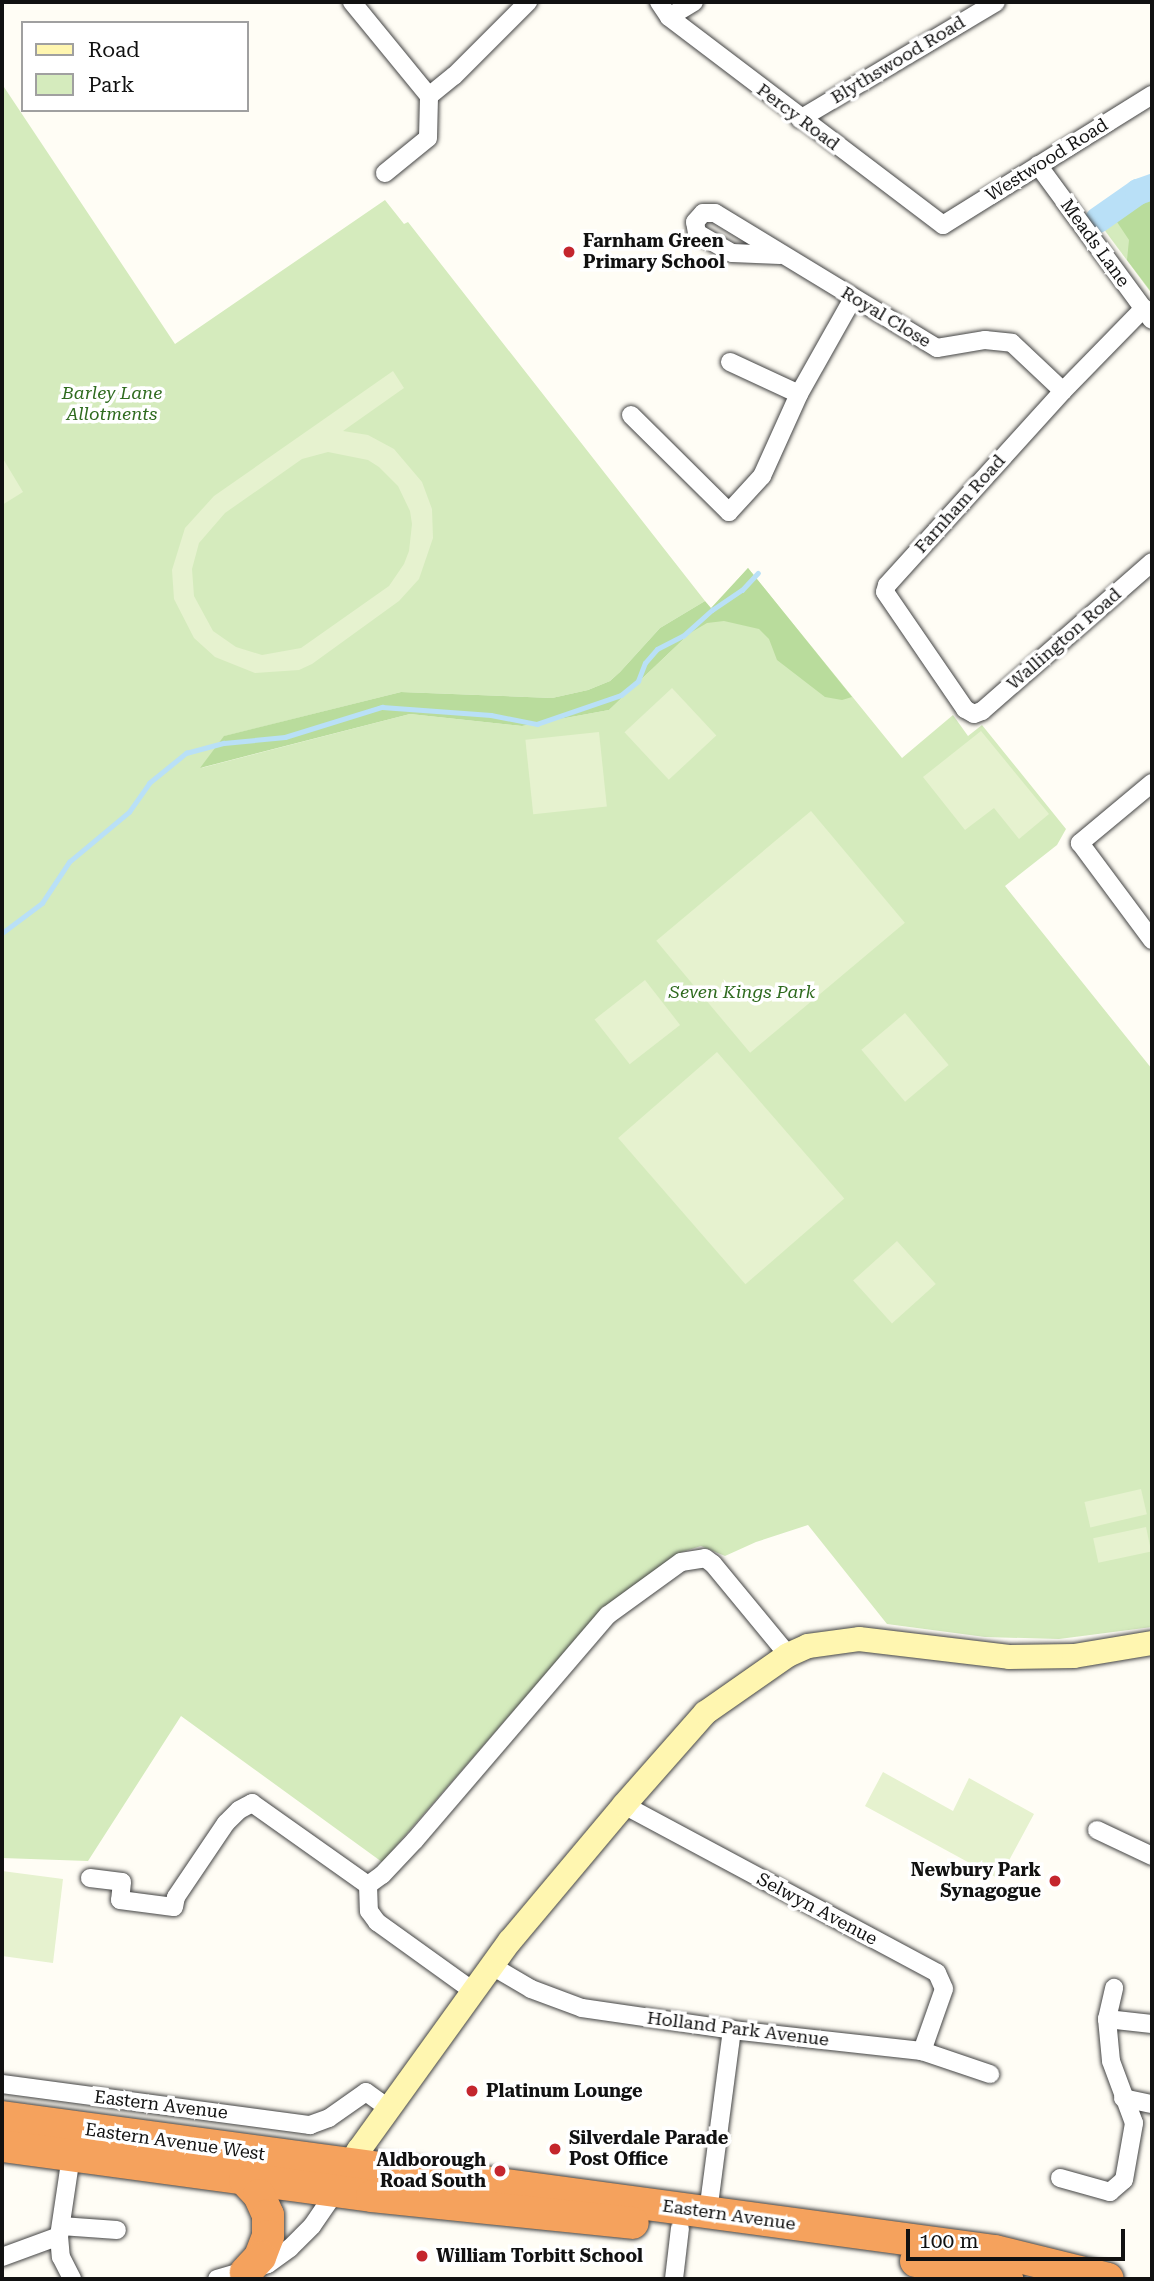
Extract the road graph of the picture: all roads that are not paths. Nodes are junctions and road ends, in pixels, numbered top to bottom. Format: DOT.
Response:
graph roads {
  1 [pos="352,2"];
  2 [pos="528,2"];
  3 [pos="659,2"];
  4 [pos="694,2"];
  5 [pos="996,2"];
  6 [pos="669,17"];
  7 [pos="1152,94"];
  8 [pos="429,96"];
  9 [pos="800,119"];
  10 [pos="1038,165"];
  11 [pos="384,173"];
  12 [pos="943,225"];
  13 [pos="780,256"];
  14 [pos="853,298"];
  15 [pos="1148,314"];
  16 [pos="730,362"];
  17 [pos="1063,391"];
  18 [pos="799,394"];
  19 [pos="631,415"];
  20 [pos="1152,562"];
  21 [pos="974,714"];
  22 [pos="1152,783"];
  23 [pos="1152,940"];
  24 [pos="1152,1643"];
  25 [pos="788,1655"];
  26 [pos="624,1805"];
  27 [pos="1097,1829"];
  28 [pos="1152,1856"];
  29 [pos="90,1878"];
  30 [pos="368,1885"];
  31 [pos="492,1966"];
  32 [pos="1114,1988"];
  33 [pos="473,1991"];
  34 [pos="1107,2019"];
  35 [pos="1152,2024"];
  36 [pos="732,2030"];
  37 [pos="922,2051"];
  38 [pos="990,2074"];
  39 [pos="2,2084"];
  40 [pos="1123,2098"];
  41 [pos="1152,2104"];
  42 [pos="389,2109"];
  43 [pos="2,2118"];
  44 [pos="2,2146"];
  45 [pos="71,2156"];
  46 [pos="342,2178"];
  47 [pos="1060,2178"];
  48 [pos="244,2179"];
  49 [pos="708,2212"];
  50 [pos="680,2228"];
  51 [pos="117,2230"];
  52 [pos="60,2231"];
  53 [pos="2,2257"];
  54 [pos="939,2272"];
  55 [pos="231,2276"];
  56 [pos="72,2279"];
  57 [pos="674,2279"];
  58 [pos="1007,2279"];
  59 [pos="1108,2279"];
  1 -- 8 [label="street"];
  2 -- 8 [label="street"];
  3 -- 6 [label="street, Percy Road"];
  4 -- 6 [label="street"];
  5 -- 9 [label="street, Blythswood Road"];
  6 -- 9 [label="street, Percy Road"];
  7 -- 10 [label="street, Westwood Road"];
  8 -- 11 [label="street"];
  9 -- 12 [label="street, Percy Road"];
  10 -- 12 [label="street, Westwood Road"];
  10 -- 15 [label="street, Meads Lane"];
  13 -- 14 [label="street, Royal Close"];
  14 -- 17 [label="street, Royal Close"];
  14 -- 18 [label="street"];
  15 -- 17 [label="street, Farnham Road"];
  16 -- 18 [label="street"];
  17 -- 21 [label="street, Farnham Road"];
  18 -- 19 [label="street"];
  20 -- 21 [label="street, Wallington Road"];
  22 -- 23 [label="street"];
  24 -- 25 [label="street"];
  25 -- 26 [label="street"];
  25 -- 30 [label="street"];
  26 -- 31 [label="street"];
  26 -- 37 [label="street, Selwyn Avenue"];
  27 -- 28 [label="street"];
  29 -- 30 [label="street"];
  30 -- 33 [label="street"];
  31 -- 33 [label="street"];
  31 -- 36 [label="street, Holland Park Avenue"];
  32 -- 34 [label="street"];
  33 -- 42 [label="street"];
  34 -- 35 [label="street"];
  34 -- 40 [label="street"];
  36 -- 37 [label="street, Holland Park Avenue"];
  36 -- 49 [label="street"];
  37 -- 38 [label="street, Holland Park Avenue"];
  39 -- 42 [label="street, Eastern Avenue"];
  40 -- 41 [label="street"];
  40 -- 47 [label="street"];
  42 -- 46 [label="street"];
  43 -- 46 [label="highway, Eastern Avenue West"];
  44 -- 45 [label="highway, Eastern Avenue West"];
  45 -- 48 [label="highway, Eastern Avenue West"];
  45 -- 52 [label="street"];
  46 -- 48 [label="highway, Eastern Avenue West"];
  46 -- 49 [label="highway, Eastern Avenue"];
  46 -- 50 [label="highway, Eastern Avenue"];
  46 -- 55 [label="street"];
  48 -- 55 [label="highway"];
  49 -- 59 [label="highway, Eastern Avenue"];
  50 -- 54 [label="highway, Eastern Avenue"];
  50 -- 57 [label="street"];
  51 -- 52 [label="street"];
  52 -- 53 [label="street"];
  52 -- 56 [label="street"];
  54 -- 58 [label="highway, Eastern Avenue"];
}
